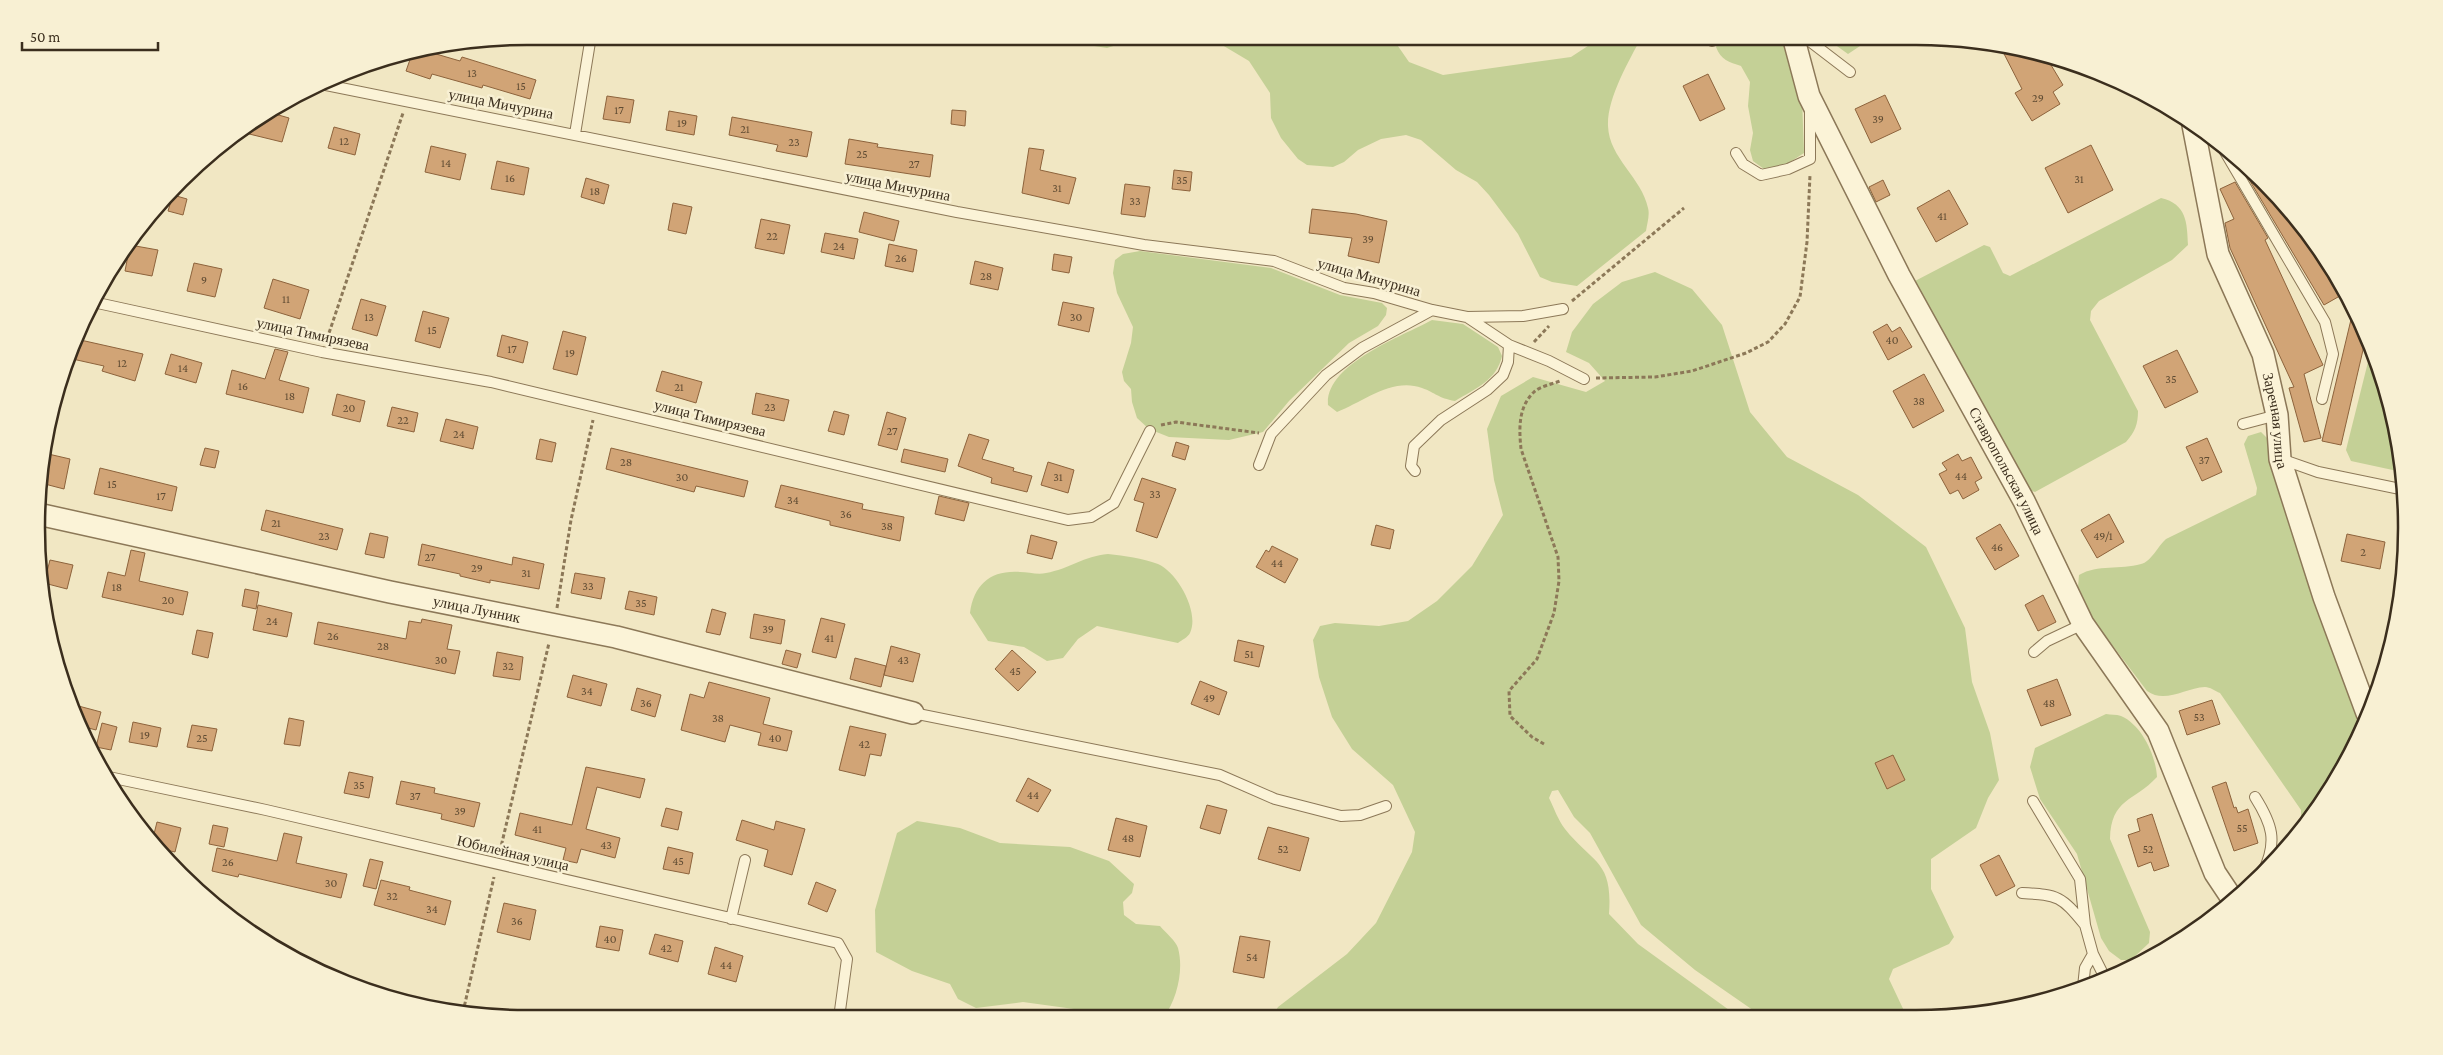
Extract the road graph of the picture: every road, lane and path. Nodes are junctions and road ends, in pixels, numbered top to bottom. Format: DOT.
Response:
graph roads {
  1 [pos="590,45"];
  2 [pos="1795,45"];
  3 [pos="1815,45"];
  4 [pos="1850,72"];
  5 [pos="333,86"];
  6 [pos="1809,96"];
  7 [pos="407,101"];
  8 [pos="575,134"];
  9 [pos="2195,134"];
  10 [pos="1736,153"];
  11 [pos="1810,159"];
  12 [pos="2232,163"];
  13 [pos="1684,208"];
  14 [pos="101,304"];
  15 [pos="1563,309"];
  16 [pos="1432,310"];
  17 [pos="1467,318"];
  18 [pos="1509,344"];
  19 [pos="1526,351"];
  20 [pos="322,352"];
  21 [pos="1584,379"];
  22 [pos="2322,399"];
  23 [pos="596,407"];
  24 [pos="2277,415"];
  25 [pos="2243,424"];
  26 [pos="1150,431"];
  27 [pos="1271,434"];
  28 [pos="2280,459"];
  29 [pos="1259,465"];
  30 [pos="1415,472"];
  31 [pos="2396,488"];
  32 [pos="45,516"];
  33 [pos="555,624"];
  34 [pos="2084,624"];
  35 [pos="2034,652"];
  36 [pos="2365,702"];
  37 [pos="913,713"];
  38 [pos="1544,744"];
  39 [pos="116,778"];
  40 [pos="2255,797"];
  41 [pos="2032,801"];
  42 [pos="1386,806"];
  43 [pos="2268,857"];
  44 [pos="745,860"];
  45 [pos="497,864"];
  46 [pos="2022,893"];
  47 [pos="2229,894"];
  48 [pos="731,919"];
  49 [pos="2084,925"];
  50 [pos="2093,954"];
  51 [pos="2102,972"];
  52 [pos="2084,979"];
  53 [pos="464,1006"];
  54 [pos="840,1010"];
  1 -- 8 [label="lane"];
  2 -- 6 [label="street, Ставропольская улица"];
  3 -- 4 [label="lane"];
  5 -- 7 [label="lane, улица Мичурина"];
  6 -- 11 [label="lane"];
  6 -- 34 [label="street, Ставропольская улица"];
  7 -- 8 [label="lane, улица Мичурина"];
  7 -- 20 [label="path"];
  8 -- 16 [label="lane, улица Мичурина"];
  9 -- 24 [label="street, Заречная улица"];
  10 -- 11 [label="lane"];
  11 -- 21 [label="path"];
  12 -- 22 [label="lane"];
  13 -- 15 [label="path"];
  14 -- 20 [label="lane, улица Тимирязева"];
  15 -- 17 [label="lane"];
  15 -- 19 [label="path"];
  16 -- 17 [label="lane, улица Мичурина"];
  16 -- 27 [label="lane"];
  17 -- 18 [label="lane"];
  18 -- 19 [label="lane"];
  18 -- 30 [label="lane"];
  19 -- 21 [label="lane"];
  20 -- 23 [label="lane, улица Тимирязева"];
  21 -- 38 [label="path"];
  23 -- 26 [label="lane, улица Тимирязева"];
  23 -- 33 [label="path"];
  24 -- 25 [label="lane"];
  24 -- 28 [label="street, Заречная улица"];
  26 -- 27 [label="path"];
  27 -- 29 [label="lane"];
  28 -- 31 [label="lane"];
  28 -- 36 [label="street, Заречная улица"];
  32 -- 33 [label="street, улица Лунник"];
  33 -- 37 [label="street, улица Лунник"];
  33 -- 45 [label="path"];
  34 -- 35 [label="lane"];
  34 -- 47 [label="street, Ставропольская улица"];
  37 -- 42 [label="lane"];
  39 -- 45 [label="lane, Юбилейная улица"];
  40 -- 43 [label="lane"];
  41 -- 49 [label="lane"];
  44 -- 48 [label="lane"];
  45 -- 48 [label="lane, Юбилейная улица"];
  45 -- 53 [label="path"];
  46 -- 49 [label="lane"];
  48 -- 54 [label="lane, Юбилейная улица"];
  49 -- 50 [label="lane"];
  50 -- 51 [label="lane"];
  50 -- 52 [label="lane"];
}
